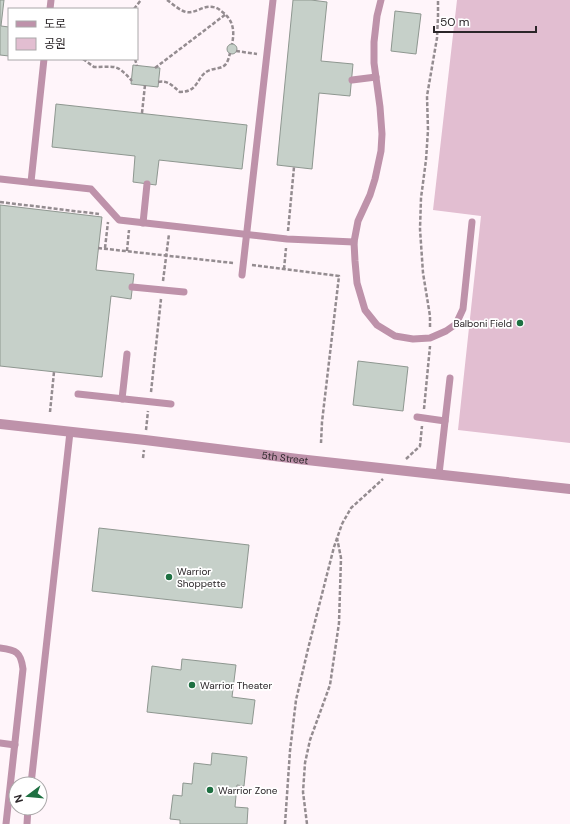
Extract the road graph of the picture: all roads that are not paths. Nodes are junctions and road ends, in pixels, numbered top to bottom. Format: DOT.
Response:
graph roads {
  1 [pos="273,0"];
  2 [pos="381,0"];
  3 [pos="44,60"];
  4 [pos="376,77"];
  5 [pos="352,80"];
  6 [pos="0,179"];
  7 [pos="31,182"];
  8 [pos="147,184"];
  9 [pos="472,222"];
  10 [pos="143,223"];
  11 [pos="247,234"];
  12 [pos="354,242"];
  13 [pos="242,275"];
  14 [pos="132,287"];
  15 [pos="184,292"];
  16 [pos="127,354"];
  17 [pos="450,378"];
  18 [pos="78,394"];
  19 [pos="122,399"];
  20 [pos="171,404"];
  21 [pos="420,418"];
  22 [pos="445,421"];
  23 [pos="0,424"];
  24 [pos="70,432"];
  25 [pos="439,474"];
  26 [pos="570,488"];
  27 [pos="0,648"];
  28 [pos="0,743"];
  29 [pos="14,745"];
  30 [pos="32,776"];
  31 [pos="6,824"];
  1 -- 11 [label="lane"];
  2 -- 4 [label="lane"];
  3 -- 7 [label="lane"];
  4 -- 5 [label="lane"];
  4 -- 12 [label="lane"];
  6 -- 7 [label="lane"];
  7 -- 10 [label="lane"];
  8 -- 10 [label="lane"];
  9 -- 12 [label="lane"];
  10 -- 11 [label="lane"];
  11 -- 12 [label="lane"];
  11 -- 13 [label="lane"];
  14 -- 15 [label="lane"];
  16 -- 19 [label="lane"];
  17 -- 22 [label="lane"];
  18 -- 19 [label="lane"];
  19 -- 20 [label="lane"];
  21 -- 22 [label="lane"];
  22 -- 25 [label="lane"];
  23 -- 24 [label="street, 5th Street"];
  24 -- 25 [label="street, 5th Street"];
  24 -- 30 [label="lane"];
  25 -- 26 [label="street, 5th Street"];
  27 -- 29 [label="lane"];
  28 -- 29 [label="lane"];
  29 -- 31 [label="lane"];
}
